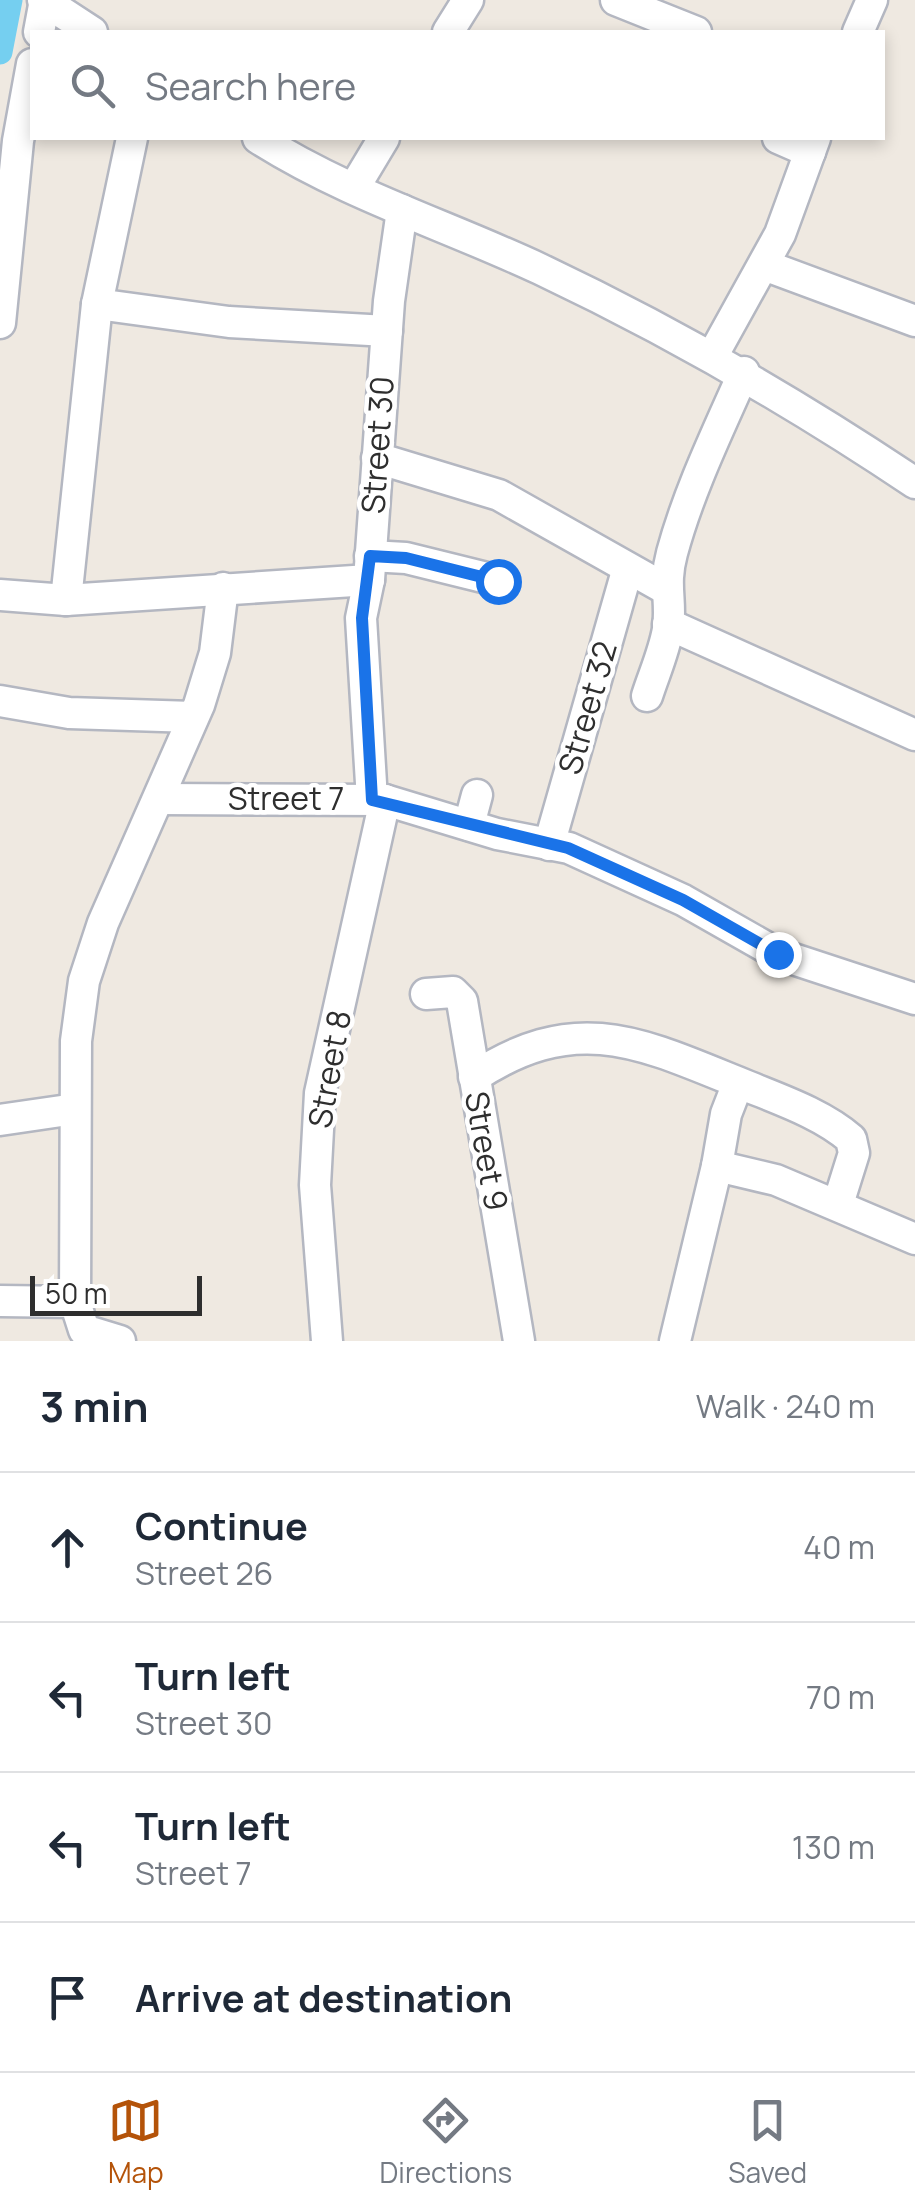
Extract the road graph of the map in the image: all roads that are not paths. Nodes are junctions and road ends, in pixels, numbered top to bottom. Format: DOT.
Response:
graph roads {
  1 [pos="44,0"];
  2 [pos="468,0"];
  3 [pos="616,0"];
  4 [pos="872,0"];
  5 [pos="38,30"];
  6 [pos="89,30"];
  7 [pos="449,30"];
  8 [pos="691,30"];
  9 [pos="859,30"];
  10 [pos="30,75"];
  11 [pos="132,140"];
  12 [pos="261,140"];
  13 [pos="383,140"];
  14 [pos="788,140"];
  15 [pos="813,145"];
  16 [pos="354,188"];
  17 [pos="402,210"];
  18 [pos="764,266"];
  19 [pos="97,304"];
  20 [pos="915,321"];
  21 [pos="0,323"];
  22 [pos="387,331"];
  23 [pos="713,355"];
  24 [pos="744,372"];
  25 [pos="377,458"];
  26 [pos="915,483"];
  27 [pos="369,568"];
  28 [pos="626,571"];
  29 [pos="498,581"];
  30 [pos="223,588"];
  31 [pos="664,588"];
  32 [pos="0,596"];
  33 [pos="66,600"];
  34 [pos="668,624"];
  35 [pos="646,696"];
  36 [pos="0,701"];
  37 [pos="193,717"];
  38 [pos="915,735"];
  39 [pos="477,795"];
  40 [pos="159,799"];
  41 [pos="378,800"];
  42 [pos="469,825"];
  43 [pos="549,845"];
  44 [pos="426,994"];
  45 [pos="915,999"];
  46 [pos="474,1077"];
  47 [pos="738,1083"];
  48 [pos="75,1109"];
  49 [pos="0,1120"];
  50 [pos="717,1166"];
  51 [pos="838,1204"];
  52 [pos="915,1240"];
  53 [pos="0,1301"];
  54 [pos="75,1302"];
  55 [pos="120,1341"];
  56 [pos="327,1341"];
  57 [pos="519,1341"];
  58 [pos="675,1341"];
  1 -- 5 [label="street"];
  1 -- 6 [label="street"];
  2 -- 7 [label="street"];
  3 -- 8 [label="street"];
  4 -- 9 [label="street"];
  10 -- 21 [label="street"];
  11 -- 19 [label="street"];
  12 -- 16 [label="street"];
  13 -- 16 [label="street"];
  14 -- 15 [label="street"];
  15 -- 18 [label="street"];
  16 -- 17 [label="street"];
  17 -- 22 [label="street, Street 30"];
  17 -- 23 [label="street"];
  18 -- 20 [label="street"];
  18 -- 23 [label="street"];
  19 -- 22 [label="street"];
  19 -- 33 [label="street"];
  22 -- 25 [label="street, Street 30"];
  23 -- 24 [label="street"];
  24 -- 26 [label="street"];
  24 -- 31 [label="street"];
  25 -- 27 [label="street, Street 30"];
  25 -- 28 [label="street"];
  27 -- 29 [label="street"];
  27 -- 30 [label="street"];
  27 -- 41 [label="street, Street 30"];
  28 -- 31 [label="street"];
  28 -- 43 [label="street, Street 32"];
  30 -- 33 [label="street"];
  30 -- 37 [label="street"];
  31 -- 34 [label="street"];
  32 -- 33 [label="street"];
  34 -- 35 [label="street"];
  34 -- 38 [label="street"];
  36 -- 37 [label="street"];
  37 -- 40 [label="street"];
  39 -- 42 [label="street"];
  40 -- 41 [label="street, Street 7"];
  40 -- 48 [label="street"];
  41 -- 42 [label="street, Street 7"];
  41 -- 56 [label="street, Street 8"];
  42 -- 43 [label="street, Street 7"];
  43 -- 45 [label="street, Street 7"];
  44 -- 46 [label="street, Street 9"];
  46 -- 47 [label="street"];
  46 -- 57 [label="street, Street 9"];
  47 -- 50 [label="street"];
  47 -- 51 [label="street"];
  48 -- 49 [label="street"];
  48 -- 54 [label="street"];
  50 -- 51 [label="street"];
  50 -- 58 [label="street"];
  51 -- 52 [label="street"];
  53 -- 54 [label="street"];
  54 -- 55 [label="street"];
}
